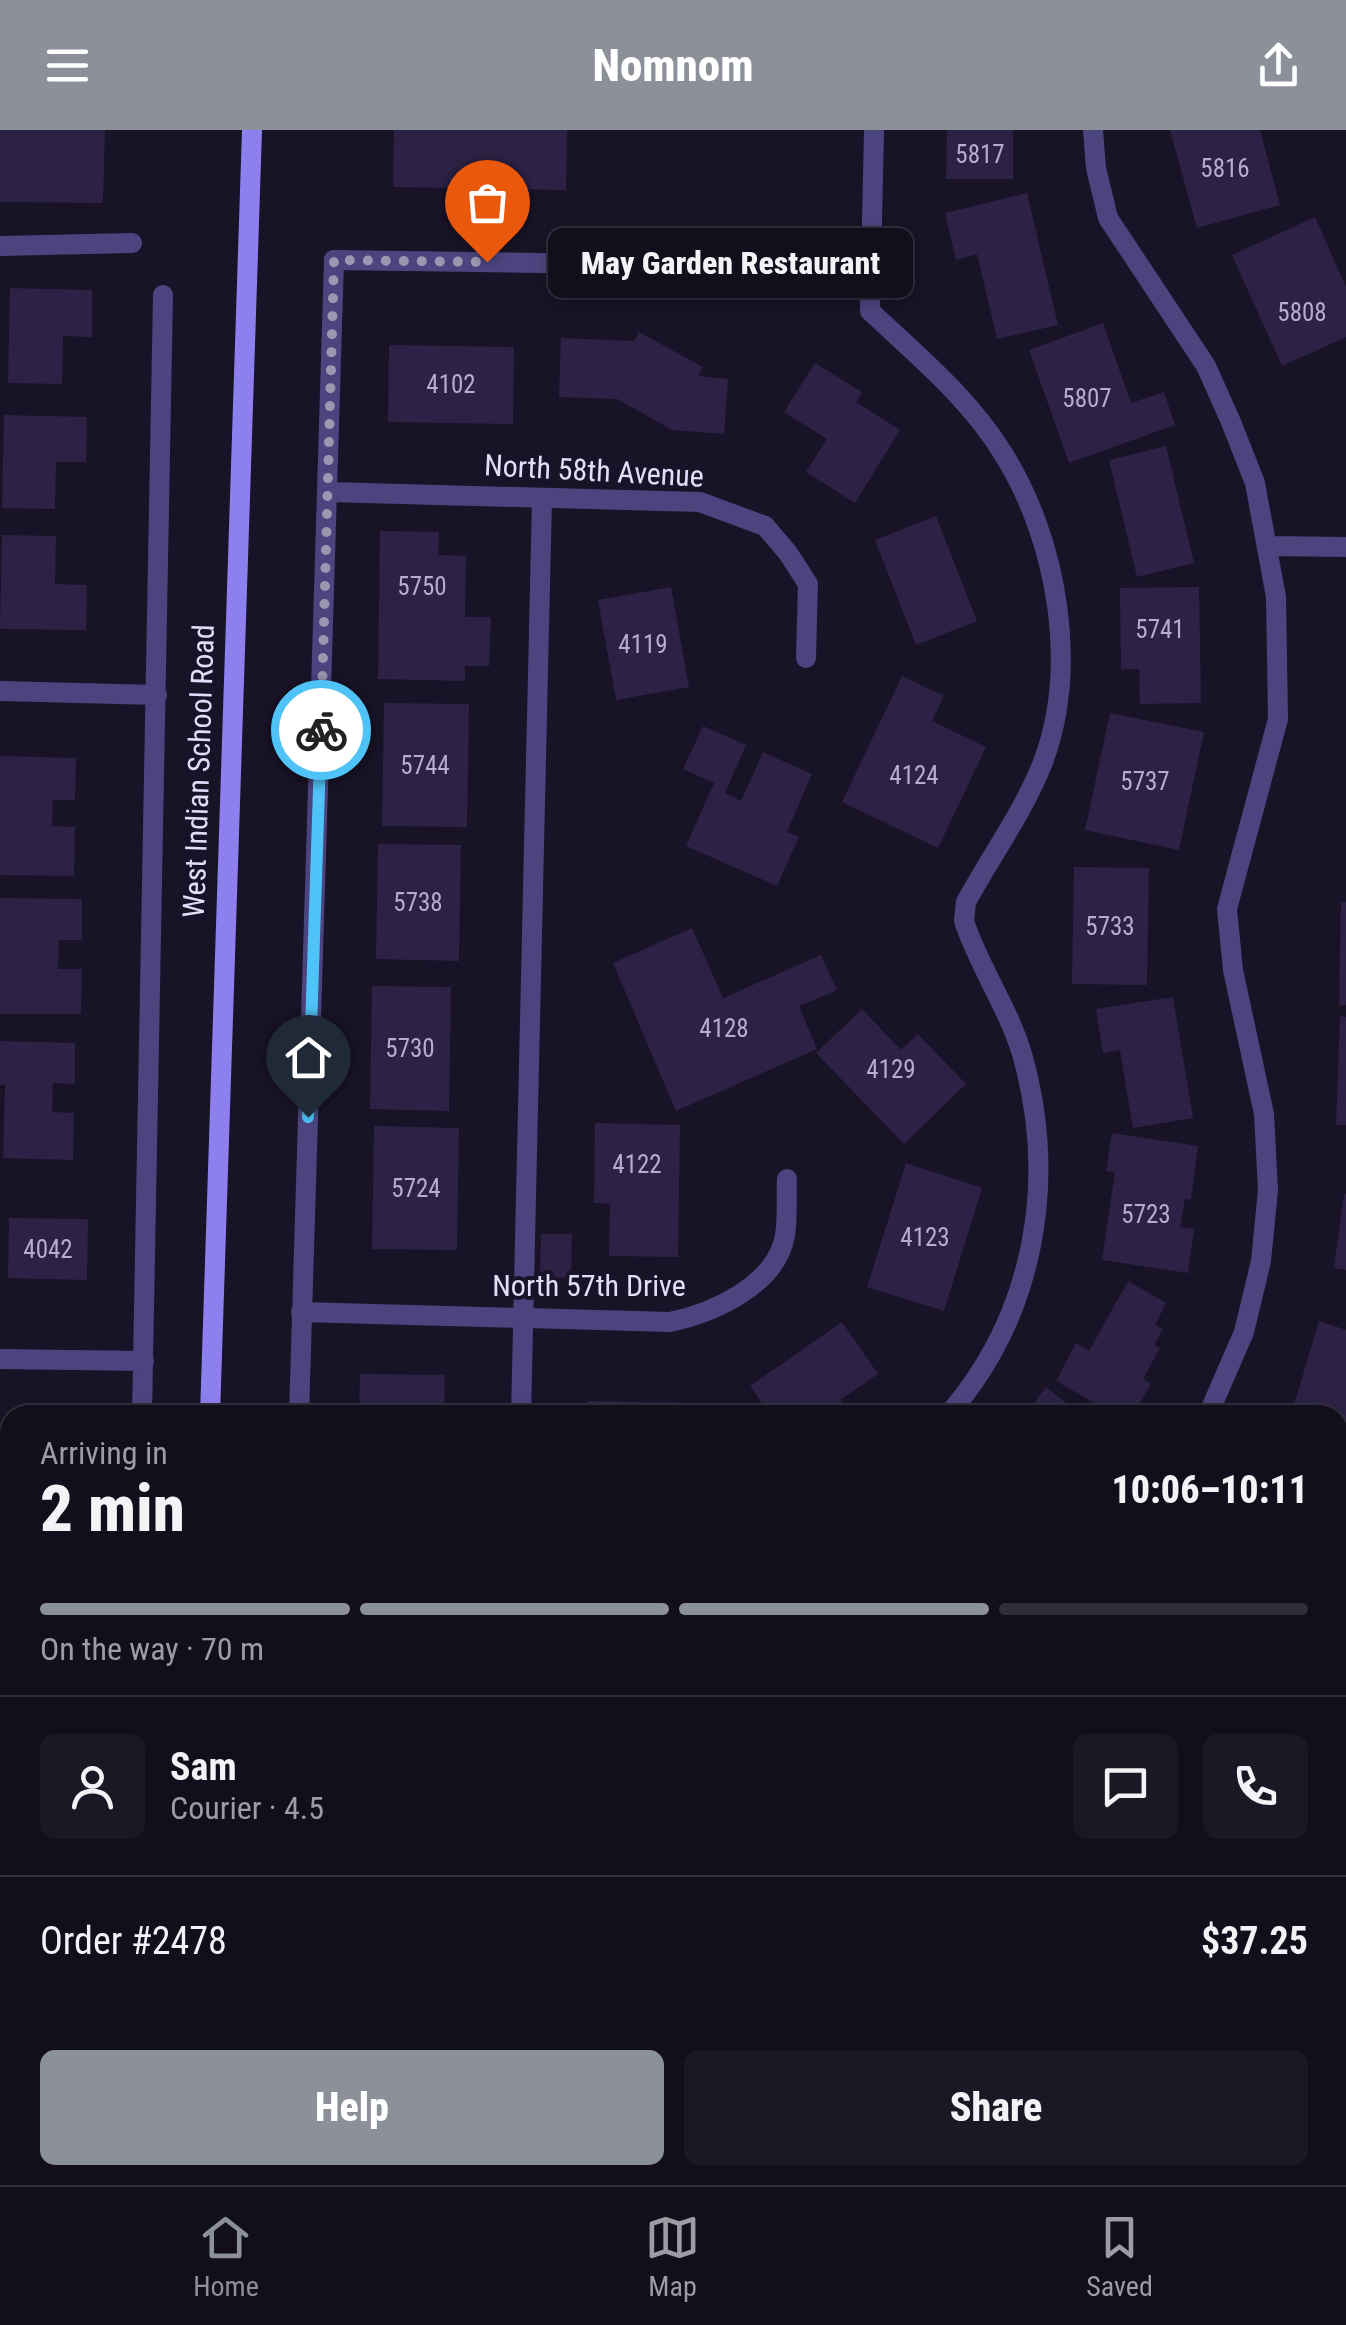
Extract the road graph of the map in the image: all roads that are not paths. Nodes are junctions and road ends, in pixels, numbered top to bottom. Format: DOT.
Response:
graph roads {
  1 [pos="252,130"];
  2 [pos="874,130"];
  3 [pos="1093,130"];
  4 [pos="132,243"];
  5 [pos="0,246"];
  6 [pos="871,268"];
  7 [pos="164,295"];
  8 [pos="329,492"];
  9 [pos="542,498"];
  10 [pos="1270,546"];
  11 [pos="1346,547"];
  12 [pos="806,658"];
  13 [pos="0,691"];
  14 [pos="157,696"];
  15 [pos="787,1179"];
  16 [pos="301,1312"];
  17 [pos="523,1317"];
  18 [pos="0,1359"];
  19 [pos="144,1361"];
  20 [pos="142,1405"];
  21 [pos="210,1405"];
  22 [pos="299,1405"];
  23 [pos="522,1405"];
  24 [pos="956,1405"];
  25 [pos="1212,1405"];
  1 -- 21 [label="main road, West Indian School Road"];
  2 -- 6 [label="street"];
  3 -- 10 [label="street"];
  4 -- 5 [label="street"];
  6 -- 8 [label="street"];
  6 -- 24 [label="street"];
  7 -- 14 [label="street, West Indian School Road"];
  8 -- 9 [label="street, North 58th Avenue"];
  8 -- 16 [label="street"];
  9 -- 12 [label="street, North 58th Avenue"];
  9 -- 17 [label="street"];
  10 -- 11 [label="street"];
  10 -- 25 [label="street"];
  13 -- 14 [label="street"];
  14 -- 19 [label="street, West Indian School Road"];
  15 -- 17 [label="street, North 57th Drive"];
  16 -- 17 [label="street, North 57th Drive"];
  16 -- 22 [label="street"];
  17 -- 23 [label="street"];
  18 -- 19 [label="street"];
  19 -- 20 [label="street, West Indian School Road"];
}
